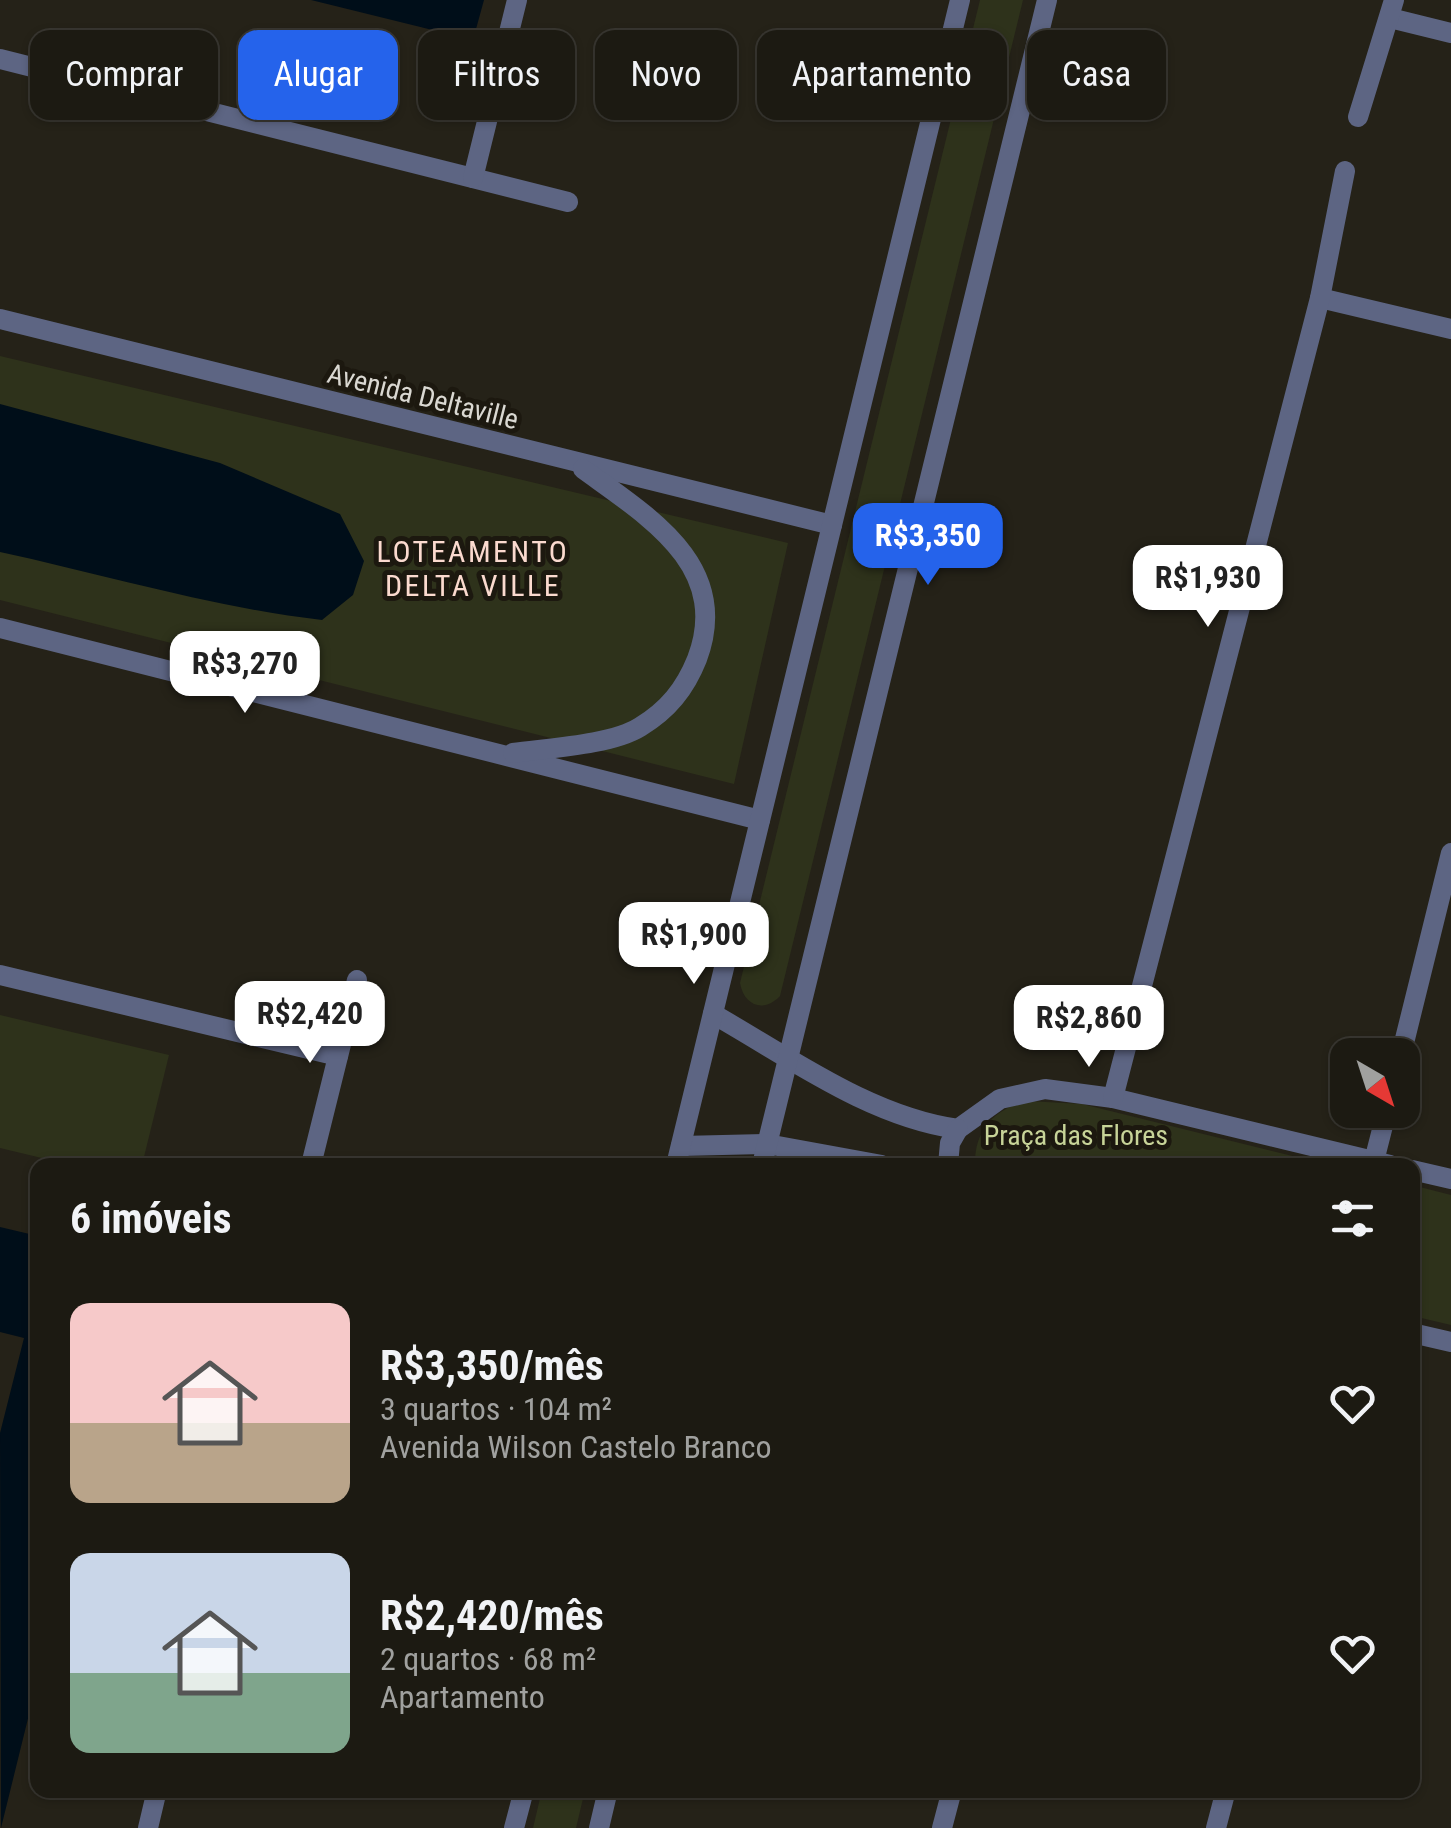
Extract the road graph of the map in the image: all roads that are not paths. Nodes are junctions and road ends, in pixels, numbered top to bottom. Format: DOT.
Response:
graph roads {
  1 [pos="517,0"];
  2 [pos="960,0"];
  3 [pos="1047,0"];
  4 [pos="1392,9"];
  5 [pos="1451,34"];
  6 [pos="0,58"];
  7 [pos="1358,118"];
  8 [pos="1345,171"];
  9 [pos="473,178"];
  10 [pos="568,202"];
  11 [pos="1320,298"];
  12 [pos="0,319"];
  13 [pos="1451,330"];
  14 [pos="572,461"];
  15 [pos="832,525"];
  16 [pos="0,628"];
  17 [pos="501,755"];
  18 [pos="760,820"];
  19 [pos="1451,853"];
  20 [pos="0,975"];
  21 [pos="357,980"];
  22 [pos="713,1014"];
  23 [pos="1405,1038"];
  24 [pos="338,1056"];
  25 [pos="788,1057"];
  26 [pos="1113,1098"];
  27 [pos="1385,1128"];
  28 [pos="958,1129"];
  29 [pos="767,1144"];
  30 [pos="679,1155"];
  31 [pos="313,1158"];
  32 [pos="764,1158"];
  33 [pos="844,1158"];
  34 [pos="949,1158"];
  35 [pos="1361,1158"];
  36 [pos="1382,1158"];
  37 [pos="1420,1172"];
  38 [pos="1451,1179"];
  39 [pos="1420,1335"];
  40 [pos="1451,1342"];
  41 [pos="155,1798"];
  42 [pos="522,1798"];
  43 [pos="606,1798"];
  44 [pos="950,1798"];
  45 [pos="1224,1798"];
  46 [pos="148,1828"];
  47 [pos="514,1828"];
  48 [pos="599,1828"];
  49 [pos="942,1828"];
  50 [pos="1216,1828"];
  1 -- 9 [label="street"];
  2 -- 15 [label="street"];
  3 -- 25 [label="street"];
  4 -- 5 [label="street"];
  4 -- 7 [label="street"];
  6 -- 9 [label="street"];
  8 -- 11 [label="street"];
  9 -- 10 [label="street"];
  11 -- 13 [label="street"];
  11 -- 26 [label="street"];
  12 -- 14 [label="street, Avenida Deltaville"];
  14 -- 15 [label="street, Avenida Deltaville"];
  14 -- 17 [label="street"];
  15 -- 18 [label="street"];
  16 -- 17 [label="street"];
  17 -- 18 [label="street"];
  18 -- 22 [label="street"];
  19 -- 23 [label="street"];
  20 -- 24 [label="street"];
  21 -- 24 [label="street"];
  22 -- 25 [label="street"];
  22 -- 30 [label="street"];
  24 -- 31 [label="street"];
  25 -- 28 [label="street"];
  25 -- 29 [label="street"];
  26 -- 28 [label="street"];
  26 -- 35 [label="street"];
  27 -- 36 [label="street"];
  28 -- 34 [label="street"];
  29 -- 30 [label="street"];
  29 -- 32 [label="street"];
  29 -- 33 [label="street"];
  37 -- 38 [label="street"];
  39 -- 40 [label="street"];
  41 -- 46 [label="street"];
  42 -- 47 [label="street"];
  43 -- 48 [label="street"];
  44 -- 49 [label="street"];
  45 -- 50 [label="street"];
}
